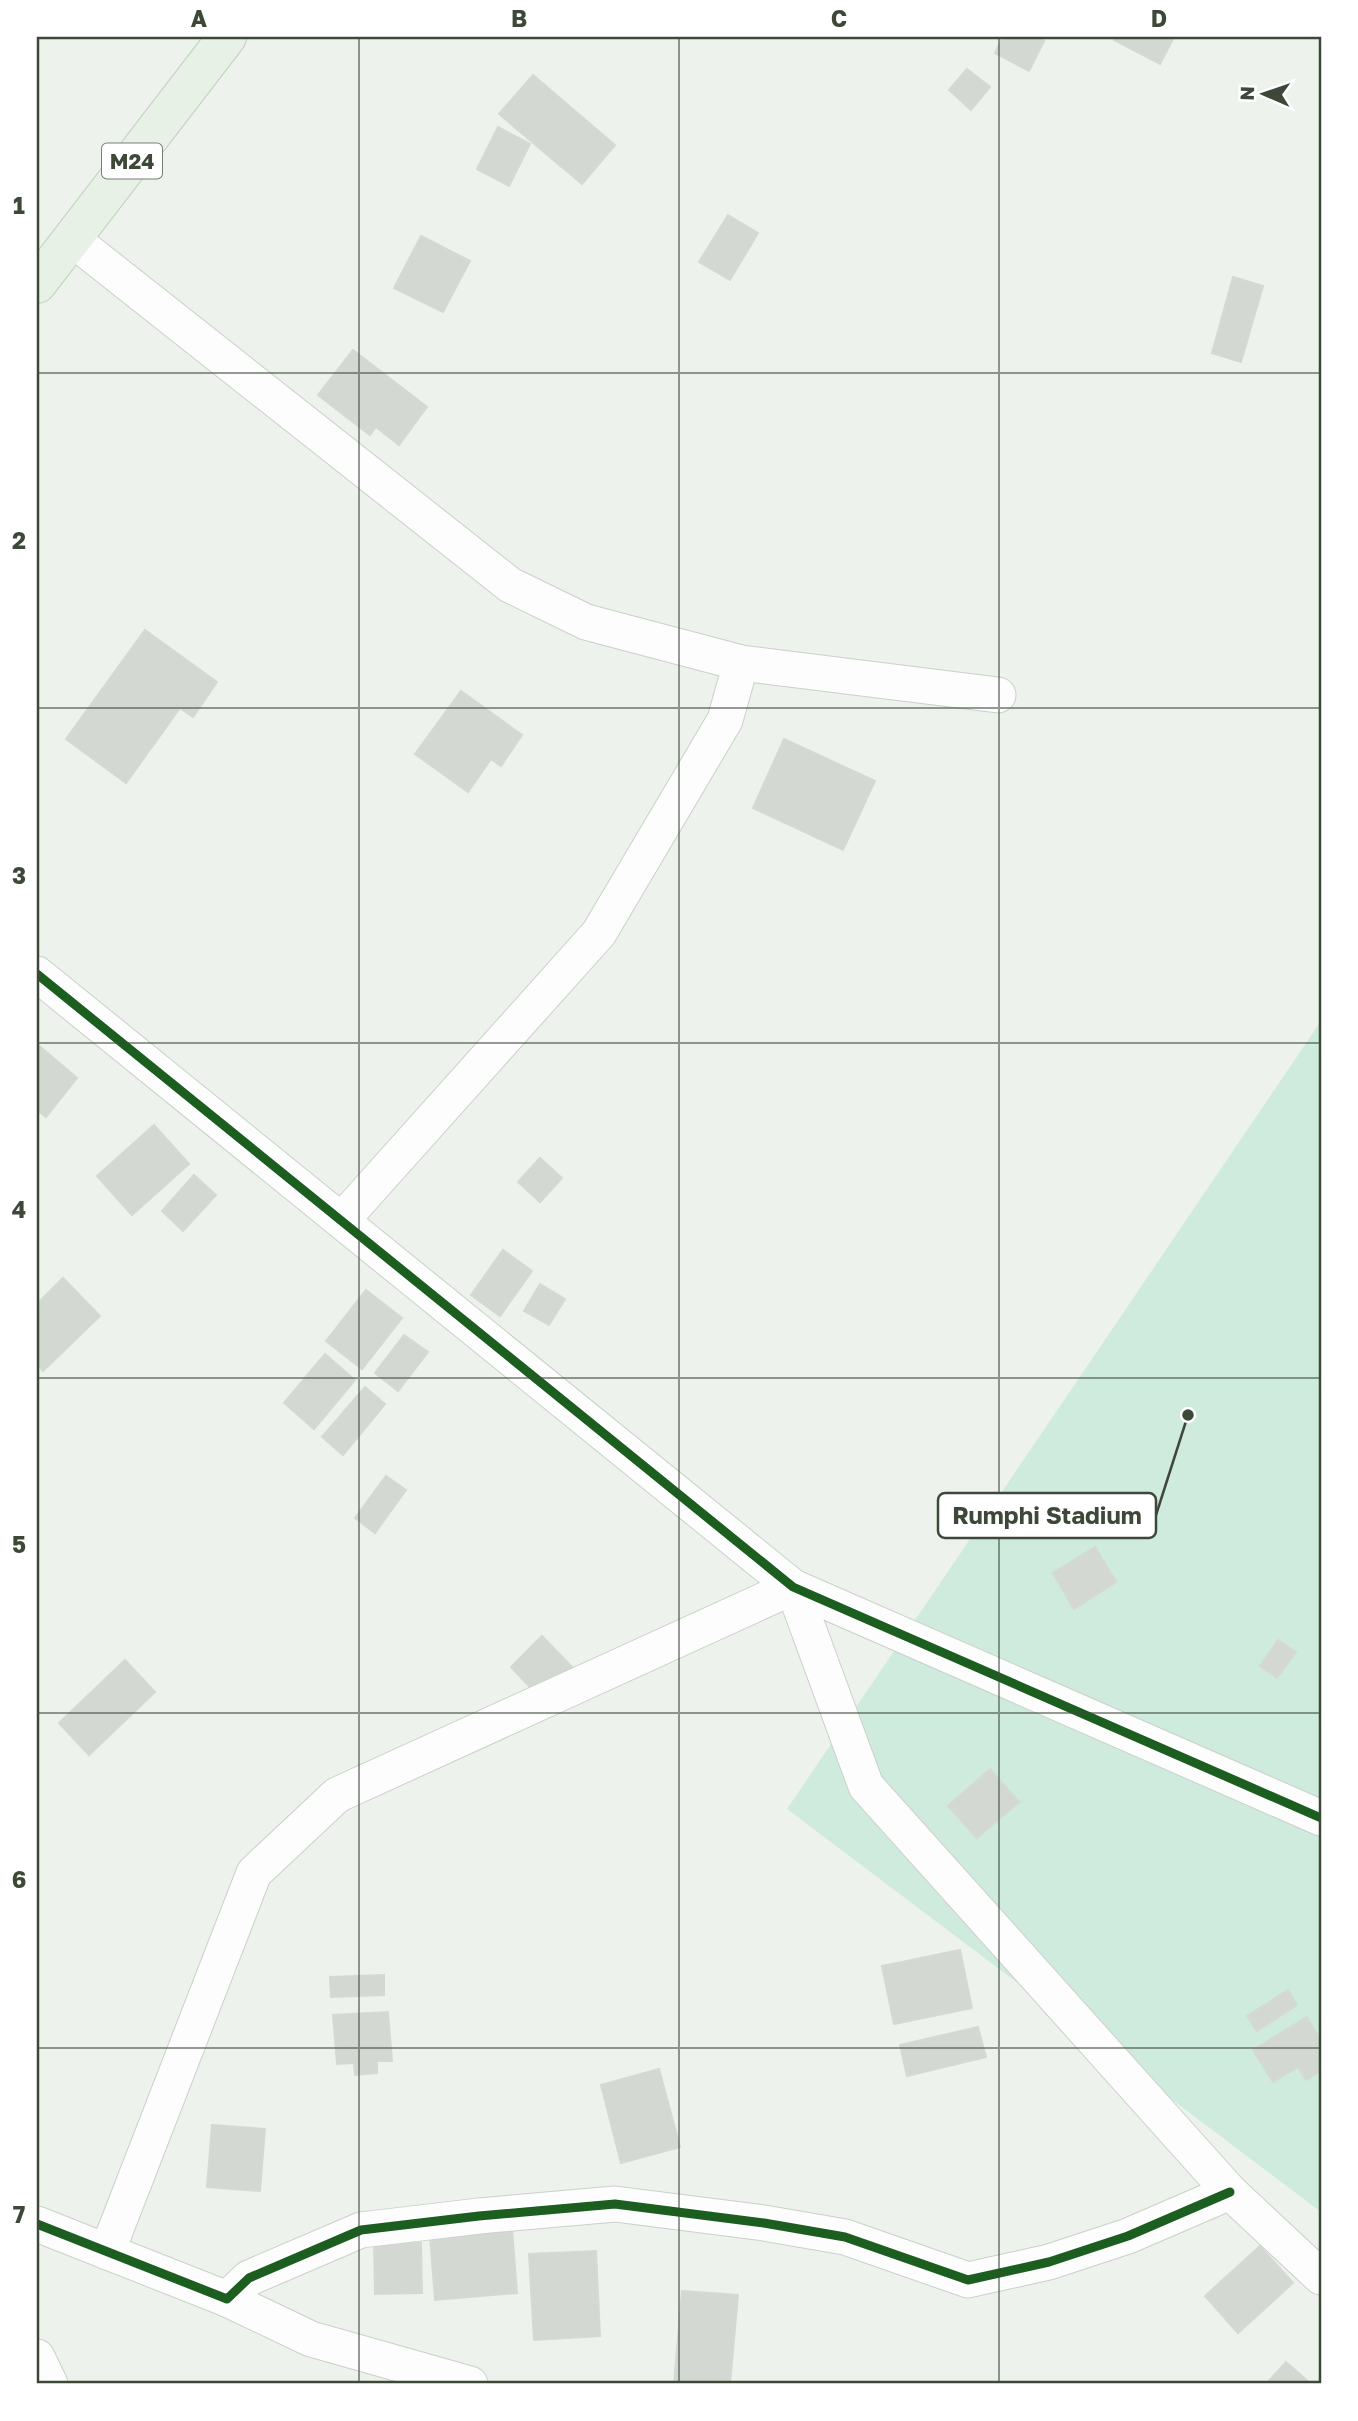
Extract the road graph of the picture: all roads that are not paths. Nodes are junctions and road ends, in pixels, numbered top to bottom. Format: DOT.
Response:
graph roads {
  1 [pos="227,37"];
  2 [pos="72,239"];
  3 [pos="37,284"];
  4 [pos="741,663"];
  5 [pos="998,695"];
  6 [pos="37,974"];
  7 [pos="342,1220"];
  8 [pos="793,1587"];
  9 [pos="1321,1818"];
  10 [pos="1230,2192"];
  11 [pos="37,2224"];
  12 [pos="107,2252"];
  13 [pos="1321,2277"];
  14 [pos="228,2299"];
  15 [pos="37,2357"];
  16 [pos="50,2384"];
  17 [pos="470,2384"];
  1 -- 2 [label="main road, M24"];
  2 -- 3 [label="main road, M24"];
  2 -- 4 [label="street"];
  4 -- 5 [label="street"];
  4 -- 7 [label="street"];
  6 -- 7 [label="street"];
  7 -- 8 [label="street"];
  8 -- 9 [label="street"];
  8 -- 10 [label="street"];
  8 -- 12 [label="street"];
  10 -- 13 [label="street"];
  10 -- 14 [label="street"];
  11 -- 12 [label="street"];
  12 -- 14 [label="street"];
  14 -- 17 [label="street"];
  15 -- 16 [label="street"];
}
